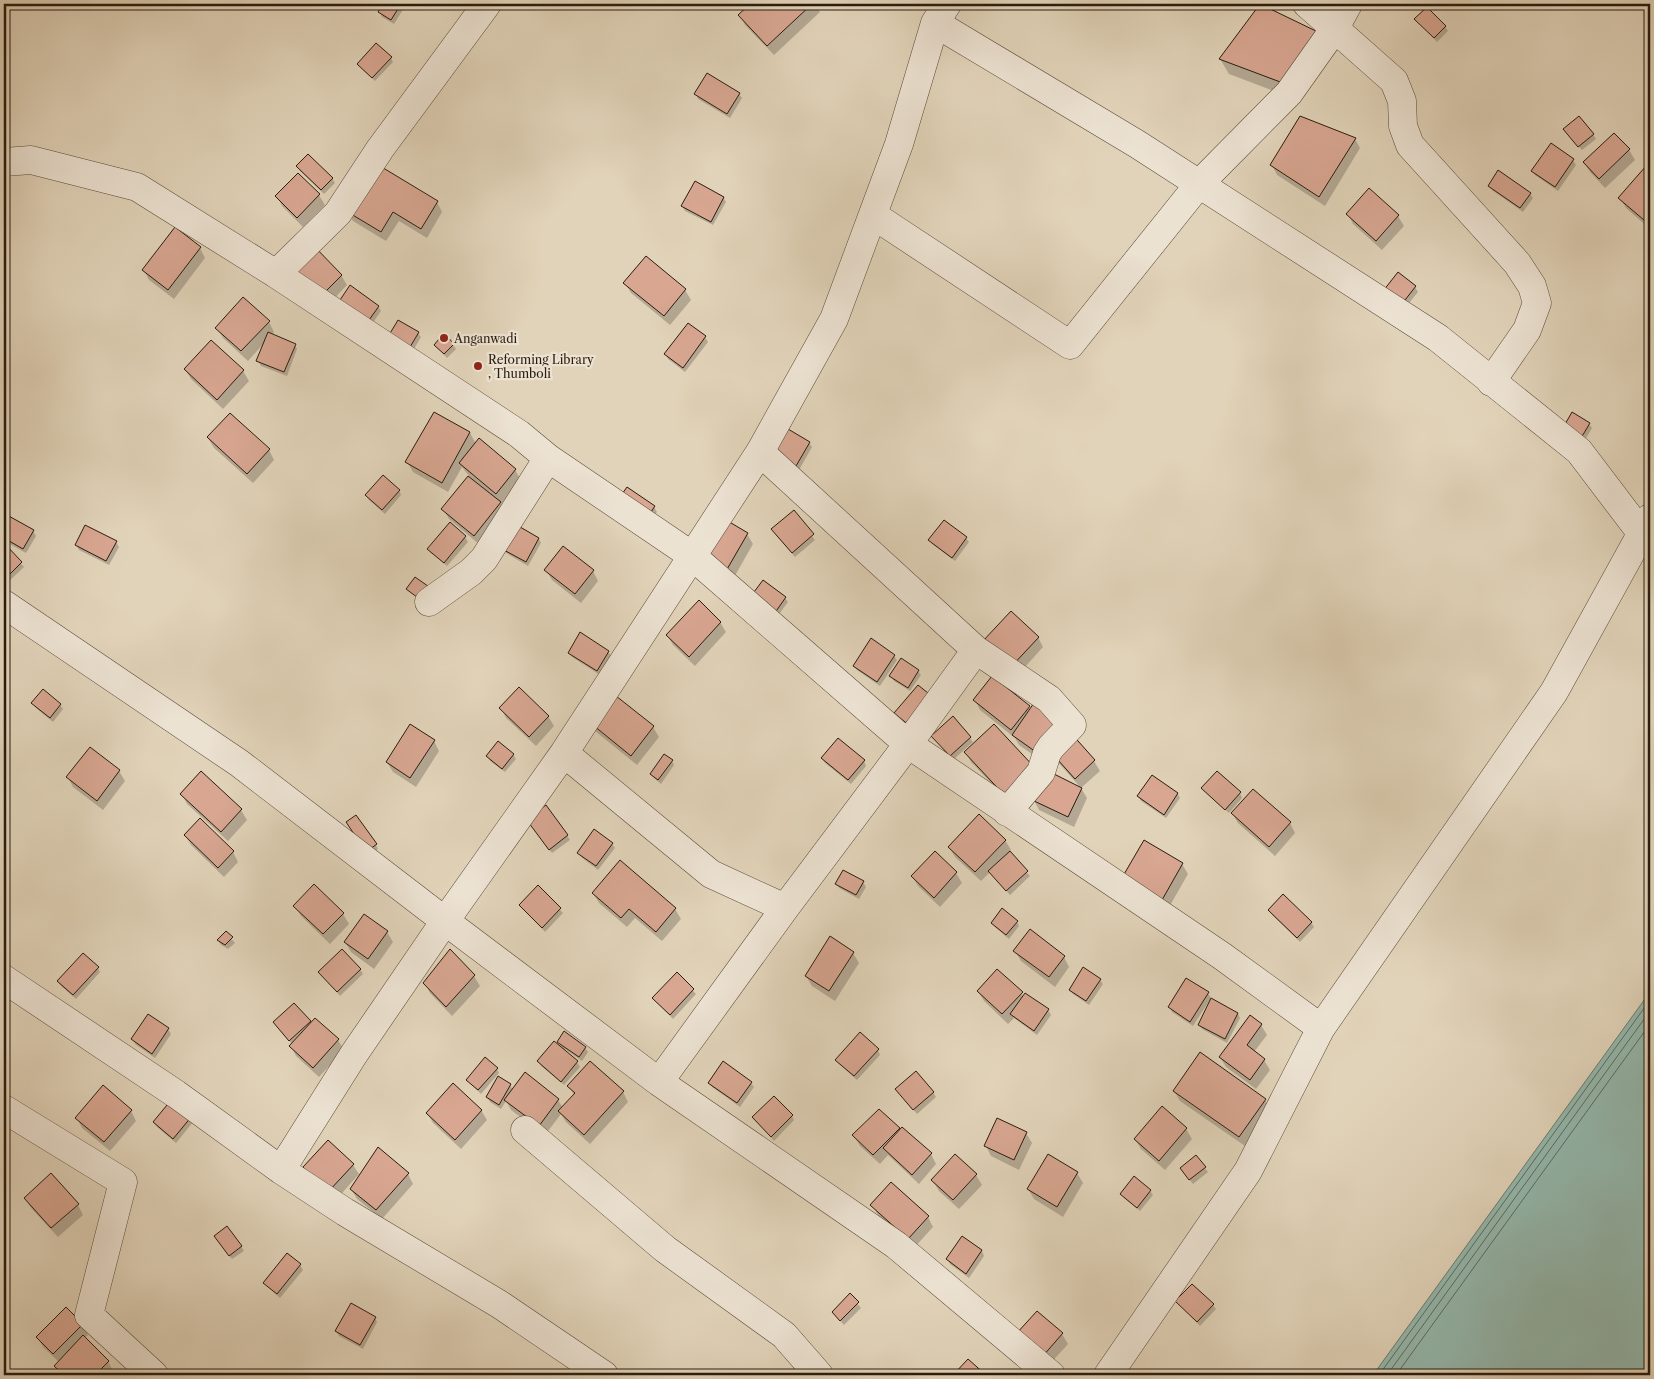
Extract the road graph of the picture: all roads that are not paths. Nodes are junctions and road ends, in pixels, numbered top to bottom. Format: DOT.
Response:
graph roads {
  1 [pos="487,4"];
  2 [pos="1307,4"];
  3 [pos="1348,4"];
  4 [pos="941,13"];
  5 [pos="1335,28"];
  6 [pos="4,162"];
  7 [pos="1199,184"];
  8 [pos="873,214"];
  9 [pos="276,274"];
  10 [pos="1491,382"];
  11 [pos="760,452"];
  12 [pos="548,458"];
  13 [pos="1646,526"];
  14 [pos="692,556"];
  15 [pos="429,602"];
  16 [pos="4,604"];
  17 [pos="976,650"];
  18 [pos="908,744"];
  19 [pos="564,753"];
  20 [pos="1007,812"];
  21 [pos="785,908"];
  22 [pos="445,921"];
  23 [pos="4,979"];
  24 [pos="1321,1028"];
  25 [pos="659,1082"];
  26 [pos="4,1109"];
  27 [pos="525,1130"];
  28 [pos="281,1170"];
  29 [pos="154,1375"];
  30 [pos="604,1375"];
  31 [pos="819,1375"];
  32 [pos="1051,1375"];
  33 [pos="1108,1375"];
  1 -- 9 [label="street"];
  2 -- 5 [label="street"];
  3 -- 5 [label="street"];
  4 -- 7 [label="street"];
  4 -- 8 [label="street"];
  5 -- 7 [label="street"];
  5 -- 10 [label="street"];
  6 -- 9 [label="street"];
  7 -- 8 [label="street"];
  7 -- 10 [label="street"];
  8 -- 11 [label="street"];
  9 -- 12 [label="street"];
  10 -- 13 [label="street"];
  11 -- 14 [label="street"];
  11 -- 17 [label="street"];
  12 -- 14 [label="street"];
  12 -- 15 [label="street"];
  13 -- 24 [label="street"];
  14 -- 18 [label="street"];
  14 -- 19 [label="street"];
  16 -- 22 [label="street"];
  17 -- 18 [label="street"];
  17 -- 20 [label="street"];
  18 -- 20 [label="street"];
  18 -- 21 [label="street"];
  19 -- 21 [label="street"];
  19 -- 22 [label="street"];
  20 -- 24 [label="street"];
  21 -- 25 [label="street"];
  22 -- 25 [label="street"];
  22 -- 28 [label="street"];
  23 -- 28 [label="street"];
  24 -- 33 [label="street"];
  25 -- 32 [label="street"];
  26 -- 29 [label="street"];
  27 -- 31 [label="street"];
  28 -- 30 [label="street"];
}
